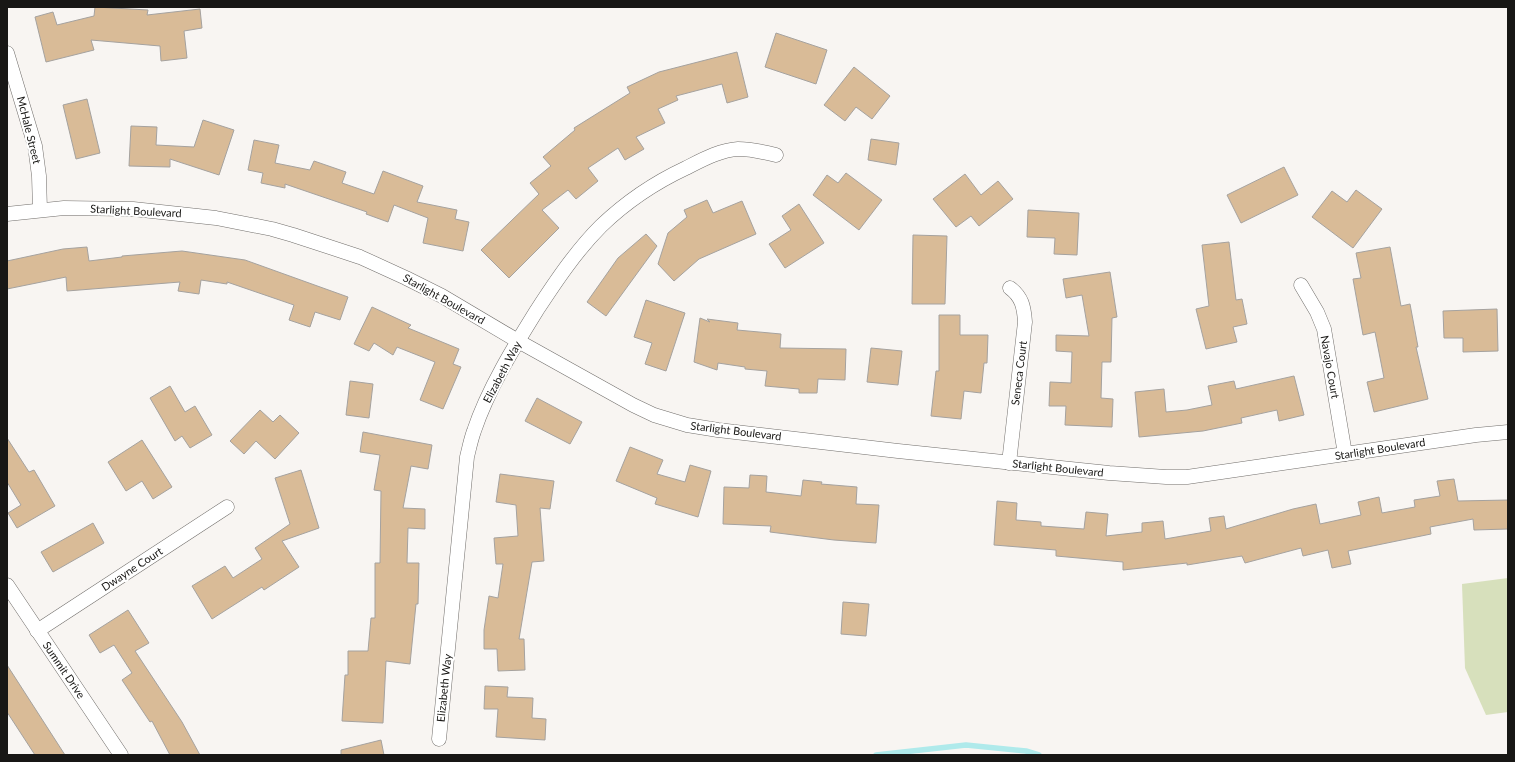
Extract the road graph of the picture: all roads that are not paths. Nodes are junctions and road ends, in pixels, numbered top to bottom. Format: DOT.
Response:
graph roads {
  1 [pos="7,53"];
  2 [pos="776,155"];
  3 [pos="40,210"];
  4 [pos="7,214"];
  5 [pos="1301,285"];
  6 [pos="1010,288"];
  7 [pos="518,341"];
  8 [pos="1508,432"];
  9 [pos="1345,454"];
  10 [pos="1009,463"];
  11 [pos="226,507"];
  12 [pos="7,585"];
  13 [pos="37,631"];
  14 [pos="439,738"];
  15 [pos="121,755"];
  1 -- 3 [label="street, McHale Street"];
  2 -- 7 [label="street, Elizabeth Way"];
  3 -- 4 [label="street, Starlight Boulevard"];
  3 -- 7 [label="street, Starlight Boulevard"];
  5 -- 9 [label="street, Navajo Court"];
  6 -- 10 [label="street, Seneca Court"];
  7 -- 10 [label="street, Starlight Boulevard"];
  7 -- 14 [label="street, Elizabeth Way"];
  8 -- 9 [label="street, Starlight Boulevard"];
  9 -- 10 [label="street, Starlight Boulevard"];
  11 -- 13 [label="street, Dwayne Court"];
  12 -- 13 [label="street, Summit Drive"];
  13 -- 15 [label="street, Summit Drive"];
}
